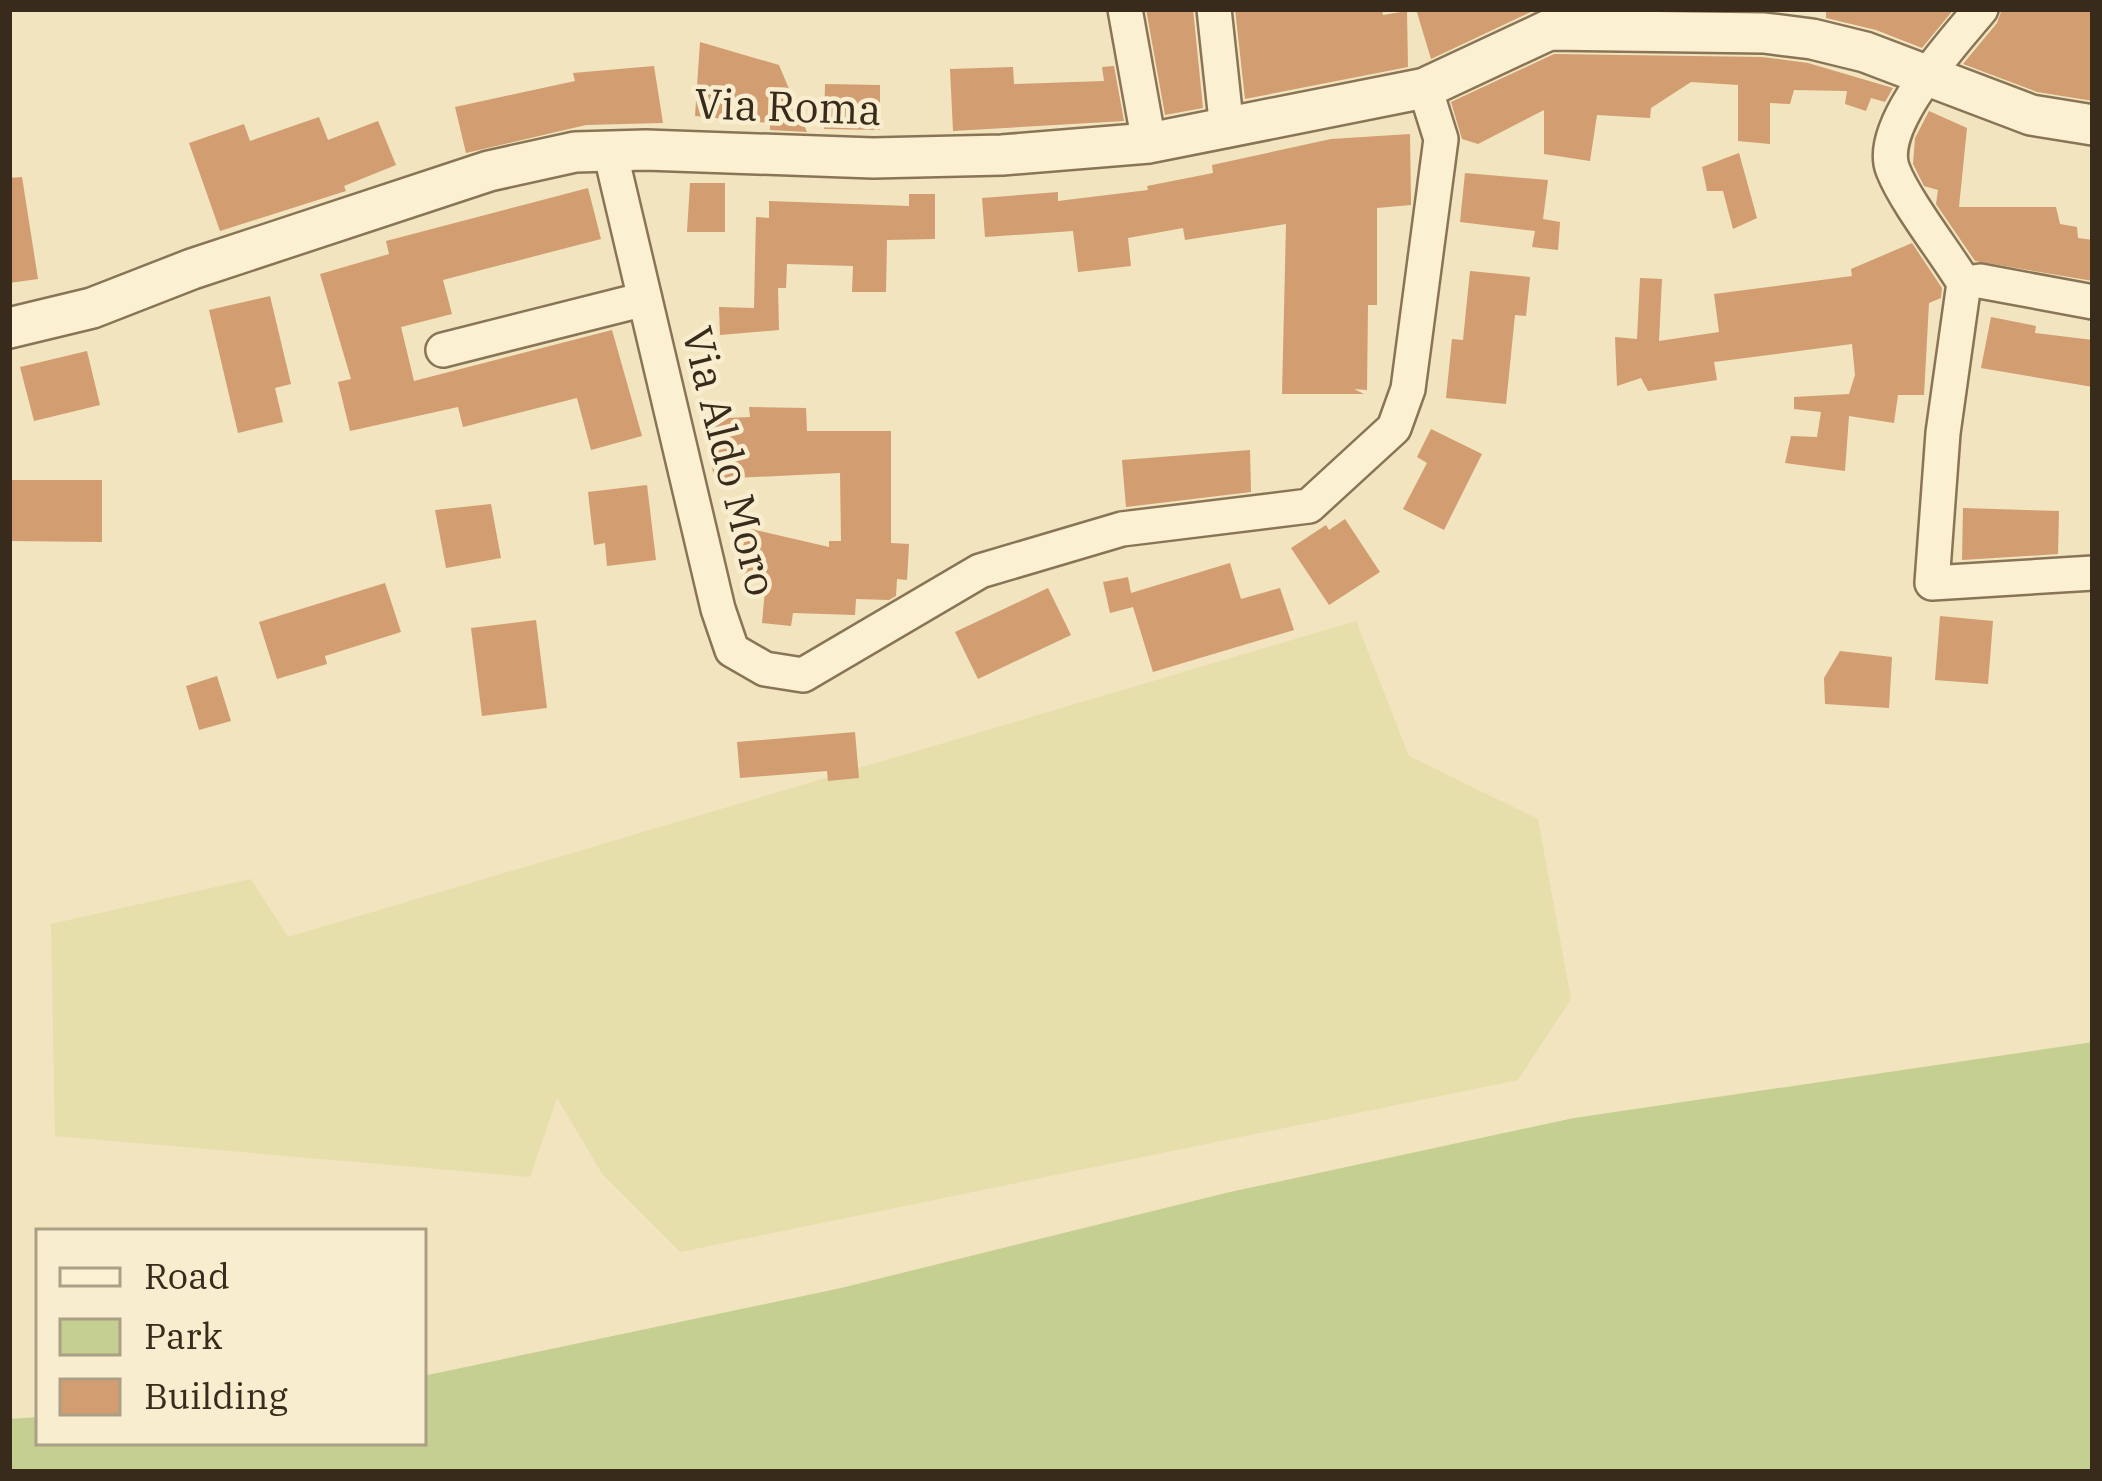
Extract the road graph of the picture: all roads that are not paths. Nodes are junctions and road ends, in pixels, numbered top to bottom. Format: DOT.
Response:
graph roads {
  1 [pos="1125,9"];
  2 [pos="1214,9"];
  3 [pos="1981,9"];
  4 [pos="1554,20"];
  5 [pos="1926,75"];
  6 [pos="1425,88"];
  7 [pos="2093,125"];
  8 [pos="1227,130"];
  9 [pos="1149,143"];
  10 [pos="610,151"];
  11 [pos="1964,283"];
  12 [pos="645,298"];
  13 [pos="2093,302"];
  14 [pos="9,328"];
  15 [pos="443,350"];
  16 [pos="2093,573"];
  1 -- 9 [label="street"];
  2 -- 8 [label="street"];
  3 -- 5 [label="street"];
  4 -- 5 [label="street"];
  4 -- 6 [label="street, Via Roma"];
  5 -- 7 [label="street"];
  5 -- 11 [label="street"];
  6 -- 8 [label="street, Via Roma"];
  6 -- 12 [label="street, Via Aldo Moro"];
  8 -- 9 [label="street, Via Roma"];
  9 -- 10 [label="street, Via Roma"];
  10 -- 12 [label="street, Via Aldo Moro"];
  10 -- 14 [label="street, Via Roma"];
  11 -- 13 [label="street"];
  11 -- 16 [label="street"];
  12 -- 15 [label="street"];
}
